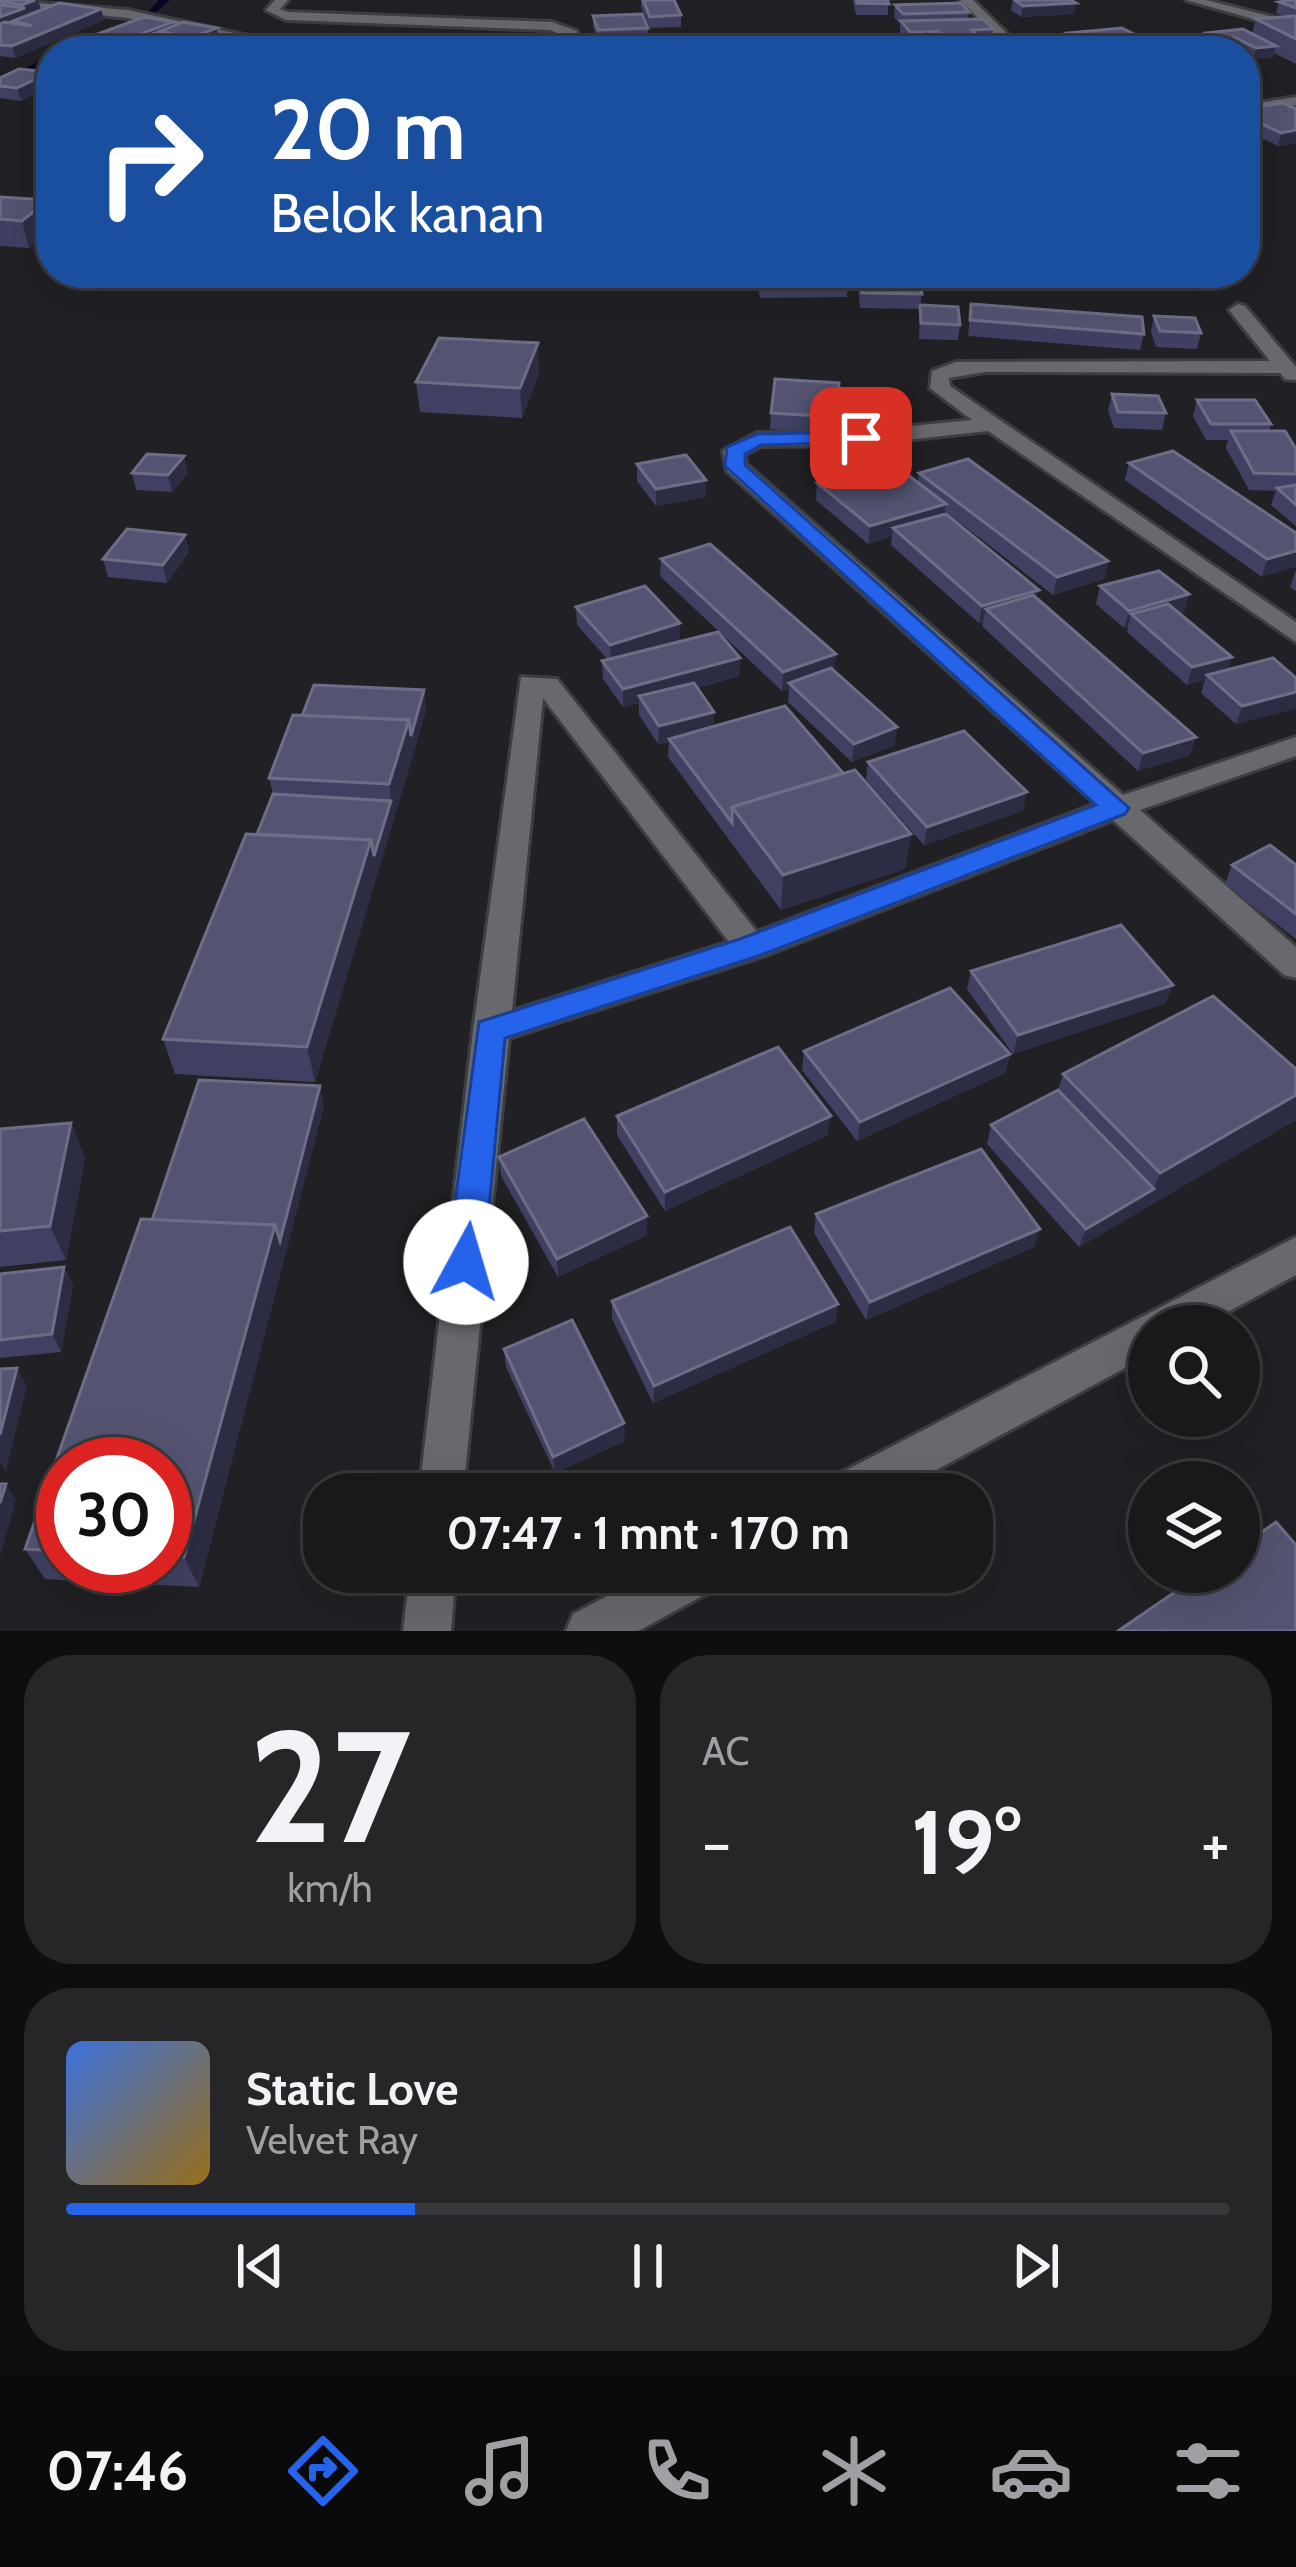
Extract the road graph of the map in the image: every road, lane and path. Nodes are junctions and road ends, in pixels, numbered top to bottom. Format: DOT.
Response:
graph roads {
  1 [pos="282,0"];
  2 [pos="966,0"];
  3 [pos="1192,0"];
  4 [pos="0,1"];
  5 [pos="1296,27"];
  6 [pos="230,36"];
  7 [pos="571,36"];
  8 [pos="1003,36"];
  9 [pos="1296,101"];
  10 [pos="1260,107"];
  11 [pos="1238,310"];
  12 [pos="1290,373"];
  13 [pos="994,424"];
  14 [pos="1296,634"];
  15 [pos="1296,746"];
  16 [pos="1115,808"];
  17 [pos="751,947"];
  18 [pos="1296,966"];
  19 [pos="490,1030"];
  20 [pos="1296,1255"];
  21 [pos="1202,1305"];
  22 [pos="1128,1345"];
  23 [pos="443,1473"];
  24 [pos="888,1473"];
  25 [pos="431,1593"];
  26 [pos="661,1593"];
  27 [pos="427,1631"];
  28 [pos="590,1631"];
  1 -- 7 [label="street"];
  2 -- 8 [label="street"];
  3 -- 5 [label="street"];
  4 -- 6 [label="street"];
  9 -- 10 [label="street"];
  11 -- 12 [label="street"];
  12 -- 13 [label="street"];
  13 -- 14 [label="street"];
  13 -- 16 [label="street"];
  15 -- 16 [label="street"];
  16 -- 17 [label="street"];
  16 -- 18 [label="street"];
  17 -- 19 [label="street"];
  17 -- 19 [label="street"];
  19 -- 23 [label="street"];
  20 -- 21 [label="street"];
  22 -- 24 [label="street"];
  25 -- 27 [label="street"];
  26 -- 28 [label="street"];
}
